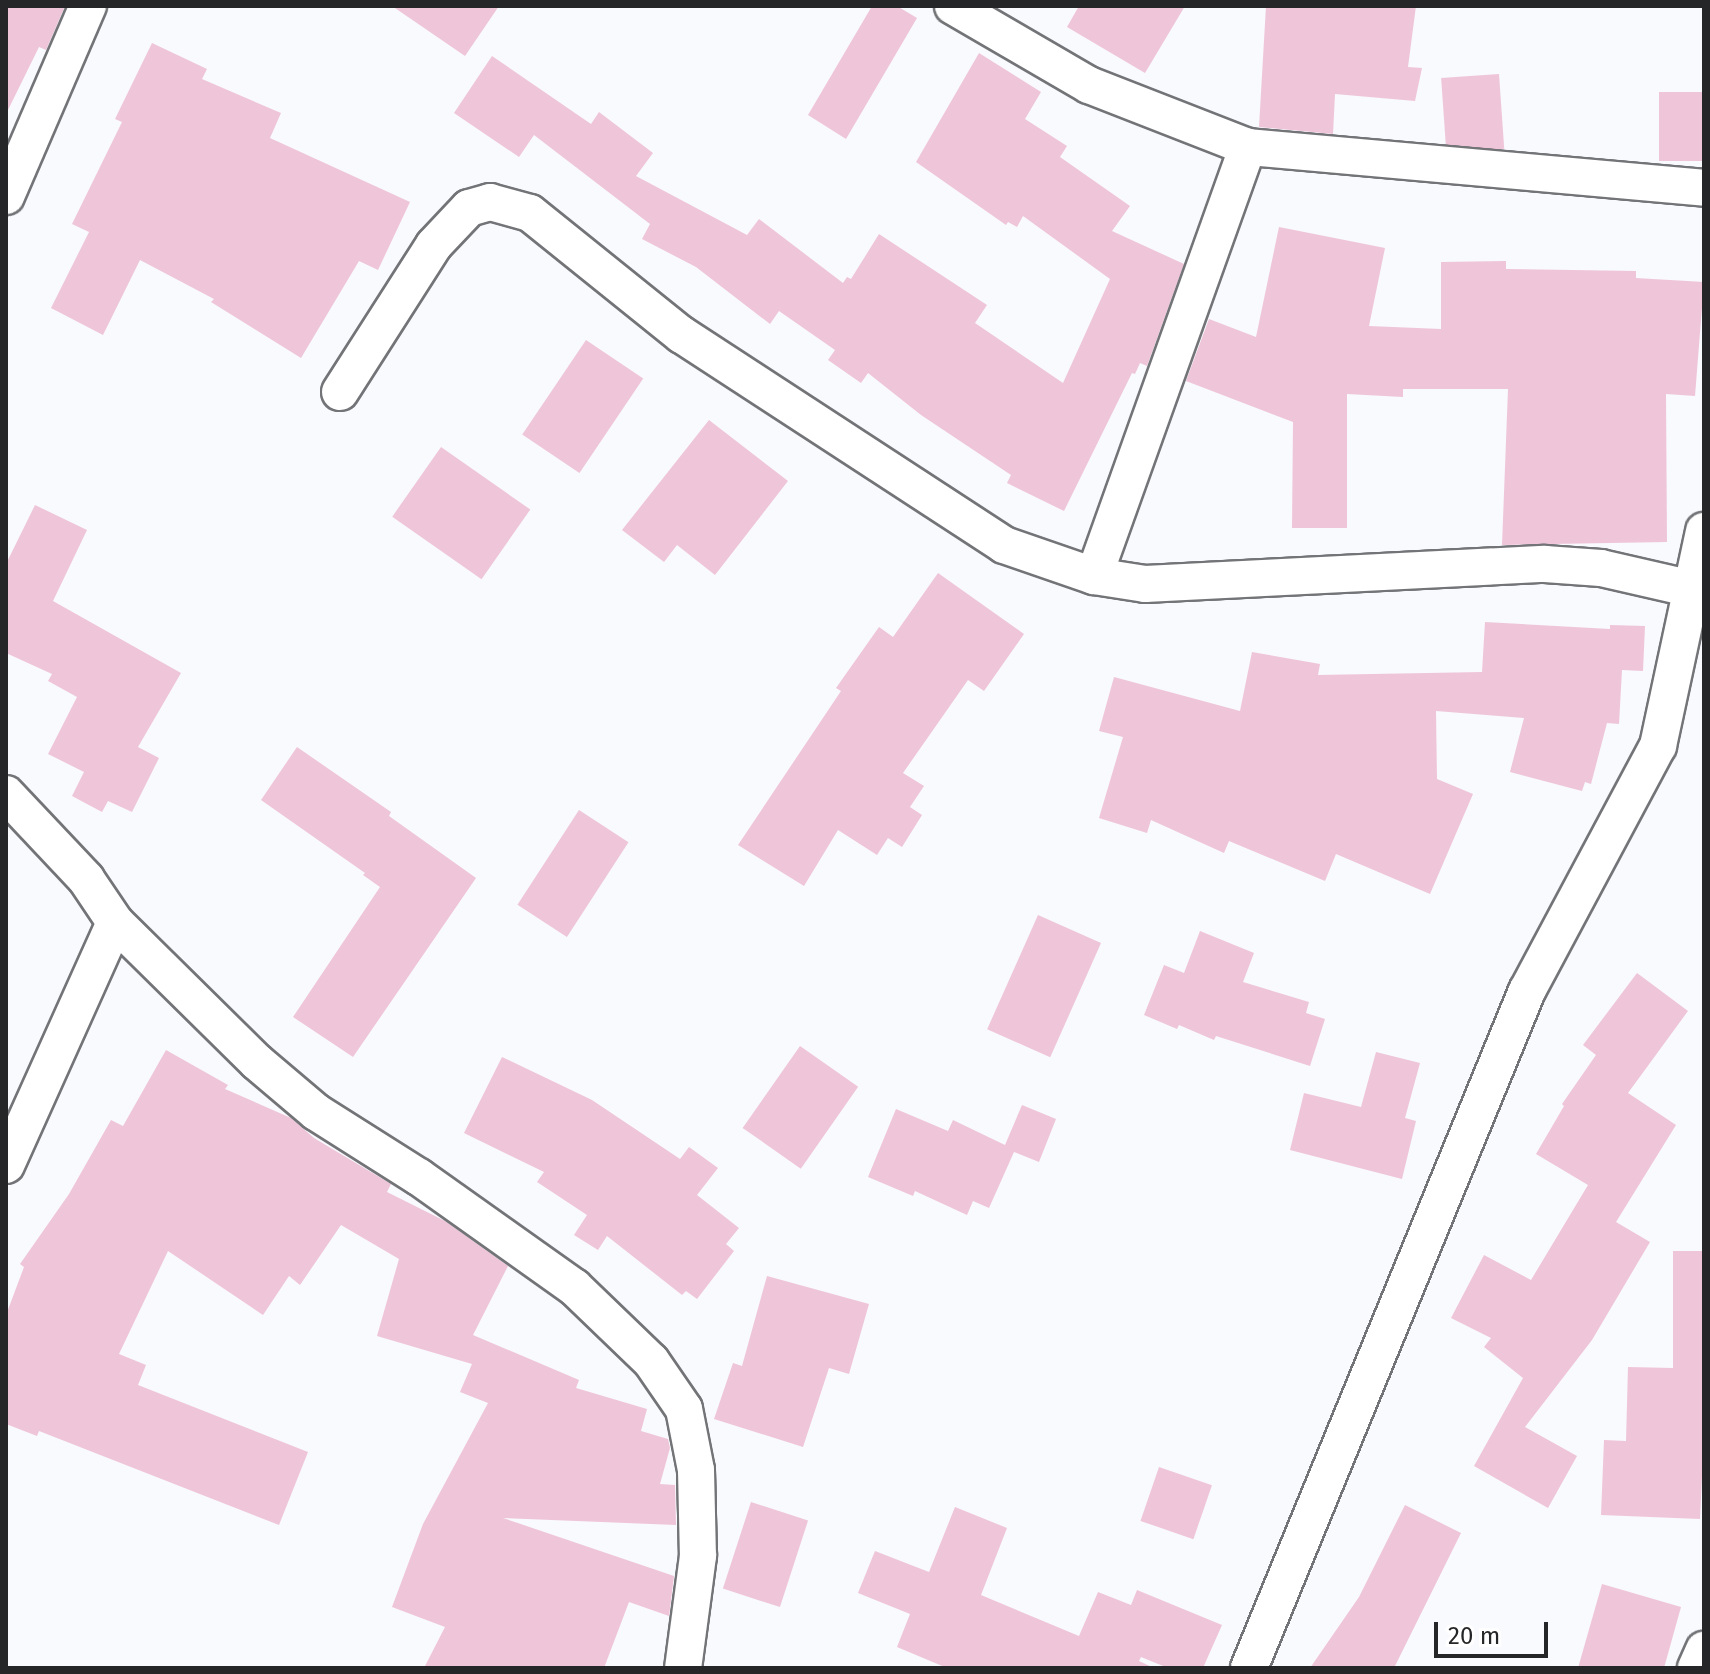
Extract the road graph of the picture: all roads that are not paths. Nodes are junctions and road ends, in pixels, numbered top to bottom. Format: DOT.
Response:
graph roads {
  1 [pos="88,6"];
  2 [pos="953,6"];
  3 [pos="1248,147"];
  4 [pos="1704,188"];
  5 [pos="6,196"];
  6 [pos="340,392"];
  7 [pos="1704,531"];
  8 [pos="1094,576"];
  9 [pos="1693,589"];
  10 [pos="6,794"];
  11 [pos="115,922"];
  12 [pos="6,1165"];
  13 [pos="1704,1650"];
  14 [pos="683,1668"];
  15 [pos="1249,1668"];
  16 [pos="1696,1668"];
  1 -- 5 [label="street"];
  2 -- 3 [label="street"];
  3 -- 4 [label="street"];
  3 -- 8 [label="street"];
  6 -- 8 [label="street"];
  7 -- 9 [label="street"];
  8 -- 9 [label="street"];
  9 -- 15 [label="street"];
  10 -- 11 [label="street"];
  11 -- 12 [label="street"];
  11 -- 14 [label="street"];
  13 -- 16 [label="street"];
}
